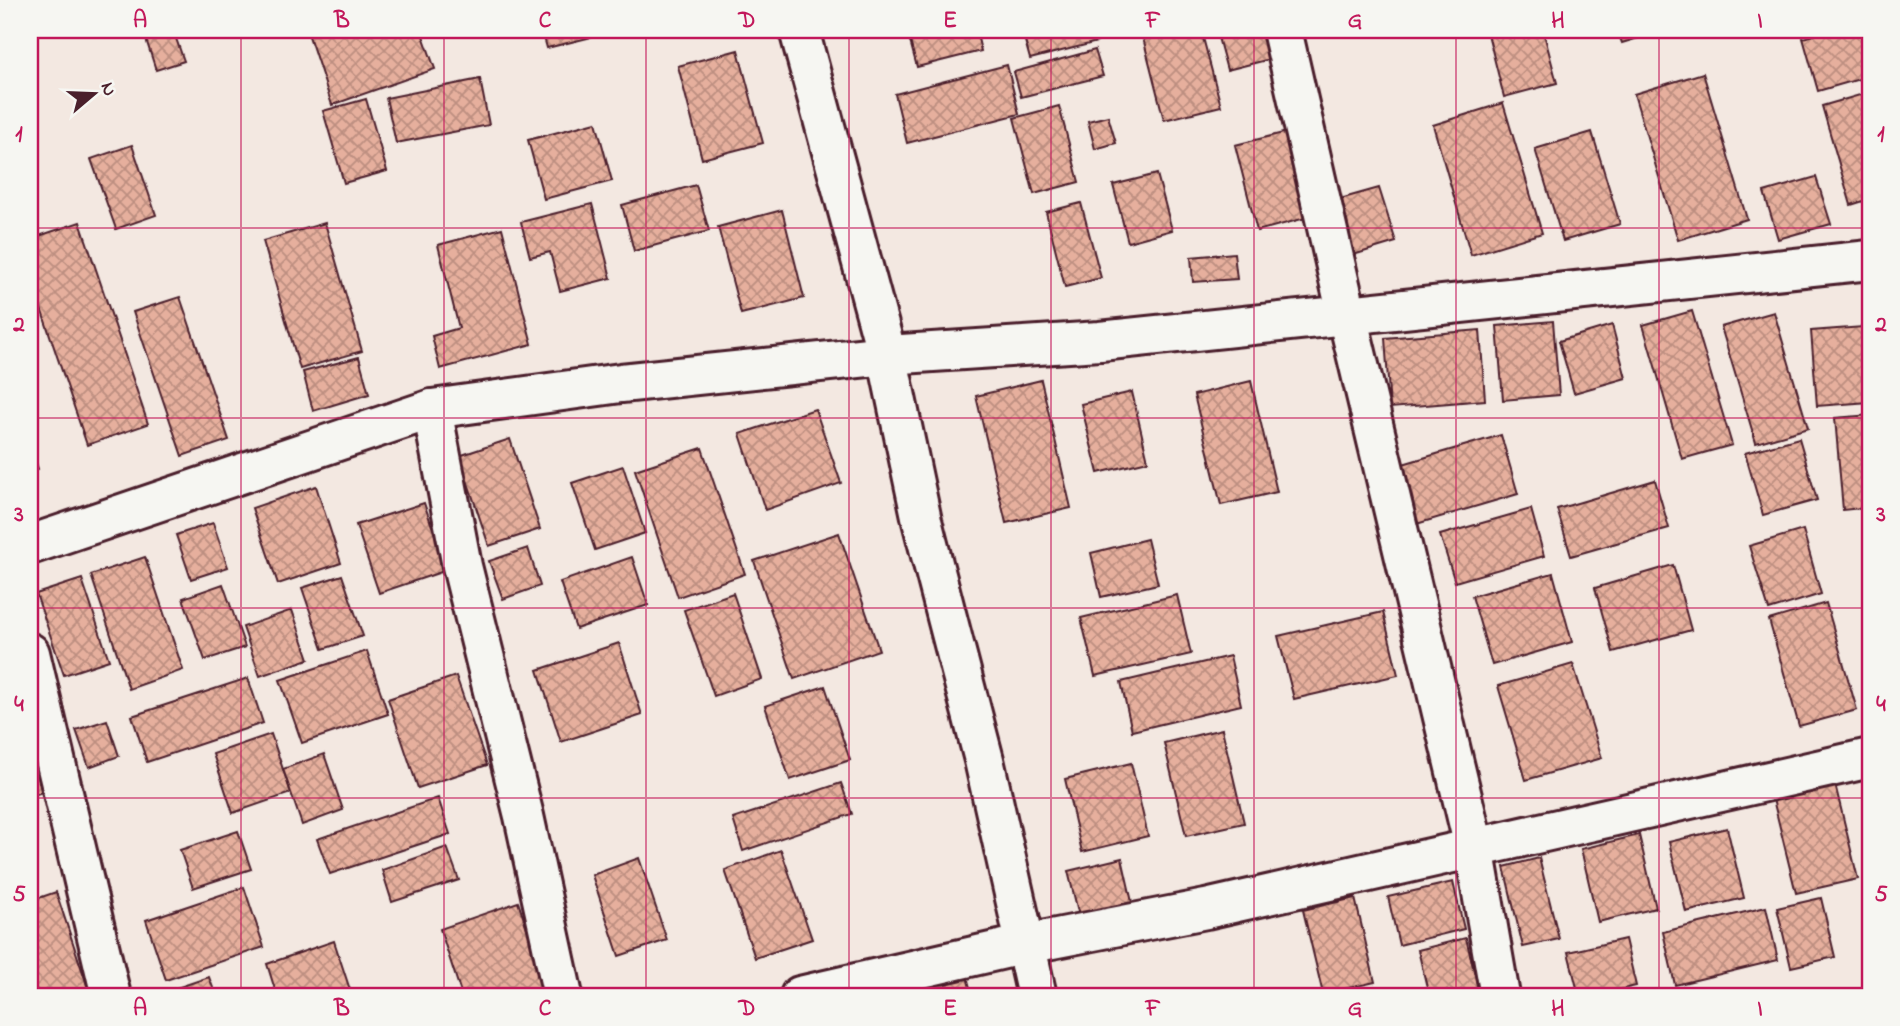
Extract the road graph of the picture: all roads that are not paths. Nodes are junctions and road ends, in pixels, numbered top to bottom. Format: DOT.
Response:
graph roads {
  1 [pos="799,30"];
  2 [pos="1282,30"];
  3 [pos="1870,260"];
  4 [pos="1347,315"];
  5 [pos="887,355"];
  6 [pos="432,409"];
  7 [pos="30,545"];
  8 [pos="30,653"];
  9 [pos="1870,758"];
  10 [pos="1474,846"];
  11 [pos="1026,944"];
  12 [pos="111,996"];
  13 [pos="563,996"];
  14 [pos="800,996"];
  15 [pos="1037,996"];
  16 [pos="1500,996"];
  1 -- 5 [label="street"];
  2 -- 4 [label="street"];
  3 -- 4 [label="street"];
  4 -- 5 [label="street"];
  4 -- 10 [label="street"];
  5 -- 6 [label="street"];
  5 -- 11 [label="street"];
  6 -- 7 [label="street"];
  6 -- 13 [label="street"];
  8 -- 12 [label="street"];
  9 -- 10 [label="street"];
  10 -- 11 [label="street"];
  10 -- 16 [label="street"];
  11 -- 14 [label="street"];
  11 -- 15 [label="street"];
}
